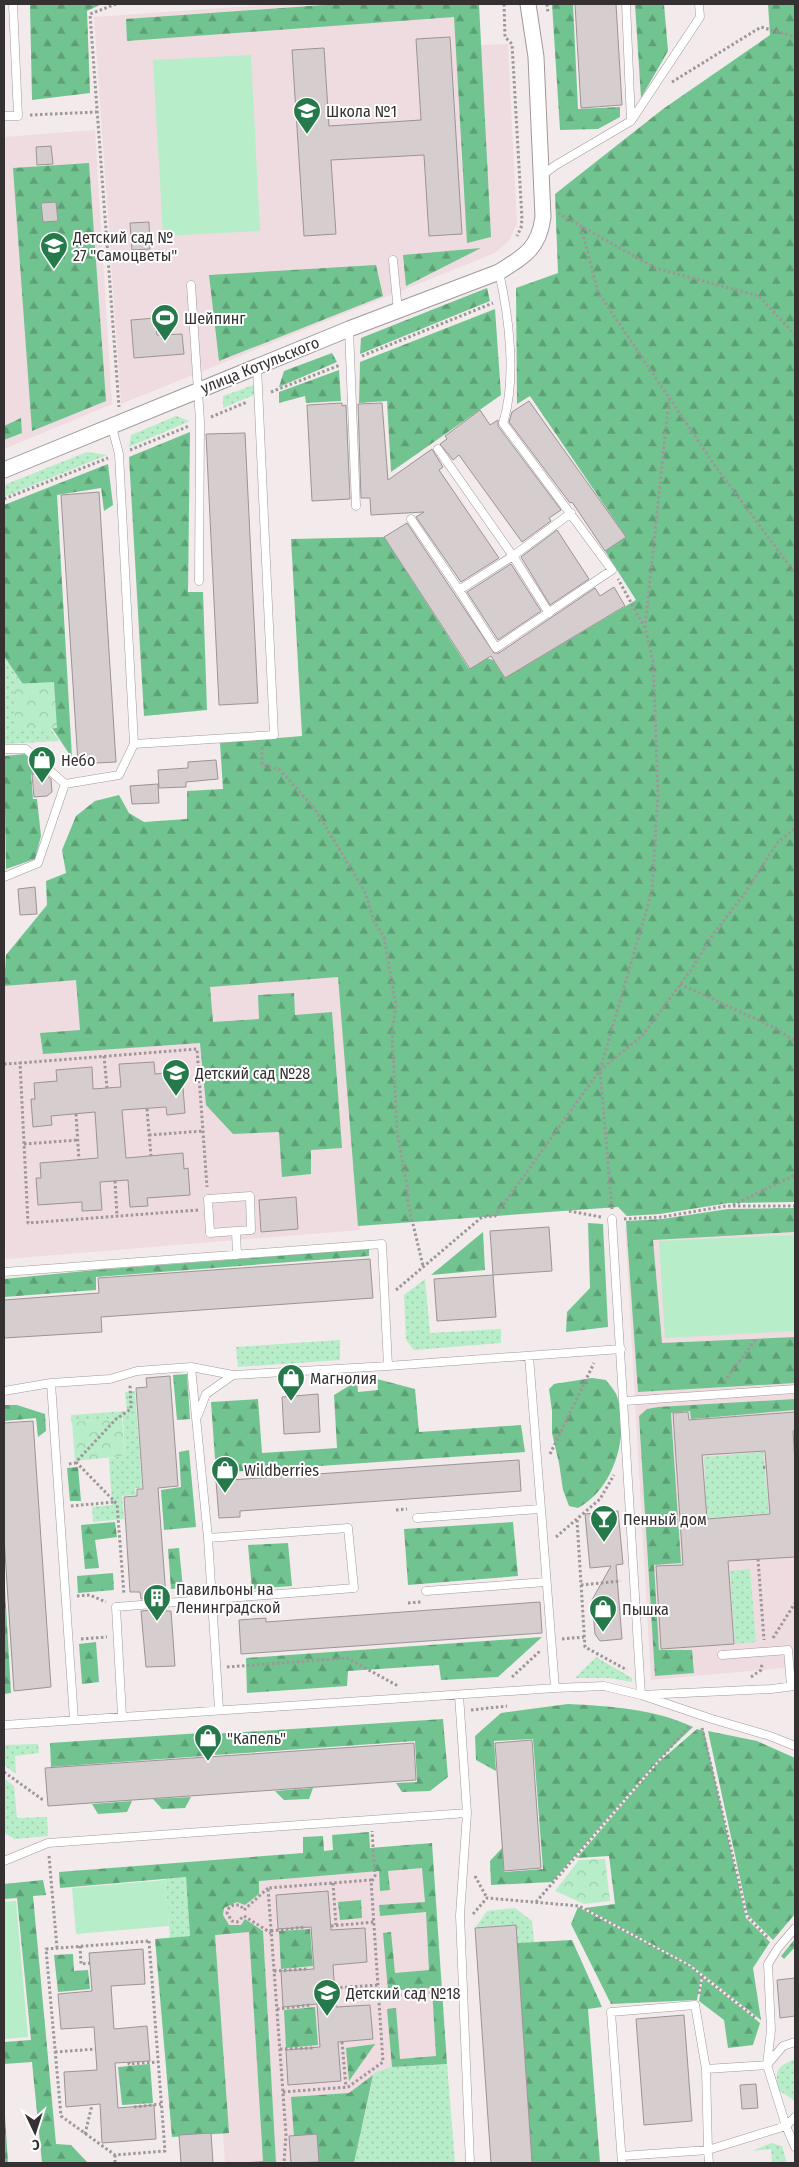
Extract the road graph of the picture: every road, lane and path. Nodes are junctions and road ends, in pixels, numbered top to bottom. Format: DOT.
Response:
graph roads {
  1 [pos="13,4"];
  2 [pos="116,4"];
  3 [pos="504,4"];
  4 [pos="528,4"];
  5 [pos="626,4"];
  6 [pos="700,4"];
  7 [pos="795,37"];
  8 [pos="669,84"];
  9 [pos="97,112"];
  10 [pos="4,116"];
  11 [pos="18,116"];
  12 [pos="631,121"];
  13 [pos="541,176"];
  14 [pos="542,199"];
  15 [pos="581,227"];
  16 [pos="514,241"];
  17 [pos="393,260"];
  18 [pos="499,272"];
  19 [pos="191,285"];
  20 [pos="398,311"];
  21 [pos="349,329"];
  22 [pos="795,335"];
  23 [pos="257,366"];
  24 [pos="198,390"];
  25 [pos="669,398"];
  26 [pos="116,426"];
  27 [pos="438,449"];
  28 [pos="4,470"];
  29 [pos="356,506"];
  30 [pos="571,514"];
  31 [pos="411,519"];
  32 [pos="513,556"];
  33 [pos="612,570"];
  34 [pos="795,574"];
  35 [pos="199,581"];
  36 [pos="459,590"];
  37 [pos="549,613"];
  38 [pos="645,628"];
  39 [pos="261,736"];
  40 [pos="134,744"];
  41 [pos="4,749"];
  42 [pos="65,784"];
  43 [pos="795,828"];
  44 [pos="4,877"];
  45 [pos="680,984"];
  46 [pos="795,1041"];
  47 [pos="104,1056"];
  48 [pos="20,1063"];
  49 [pos="4,1064"];
  50 [pos="600,1070"];
  51 [pos="107,1088"];
  52 [pos="147,1109"];
  53 [pos="76,1114"];
  54 [pos="203,1131"];
  55 [pos="149,1135"];
  56 [pos="78,1140"];
  57 [pos="24,1144"];
  58 [pos="150,1156"];
  59 [pos="79,1160"];
  60 [pos="795,1175"];
  61 [pos="115,1181"];
  62 [pos="208,1199"];
  63 [pos="730,1206"];
  64 [pos="795,1206"];
  65 [pos="208,1209"];
  66 [pos="569,1211"];
  67 [pos="118,1216"];
  68 [pos="612,1219"];
  69 [pos="236,1231"];
  70 [pos="237,1255"];
  71 [pos="424,1267"];
  72 [pos="4,1272"];
  73 [pos="384,1300"];
  74 [pos="756,1338"];
  75 [pos="621,1349"];
  76 [pos="600,1351"];
  77 [pos="529,1356"];
  78 [pos="388,1366"];
  79 [pos="192,1367"];
  80 [pos="233,1375"];
  81 [pos="51,1383"];
  82 [pos="138,1383"];
  83 [pos="795,1389"];
  84 [pos="4,1391"];
  85 [pos="715,1395"];
  86 [pos="624,1401"];
  87 [pos="196,1419"];
  88 [pos="627,1453"];
  89 [pos="76,1462"];
  90 [pos="56,1465"];
  91 [pos="538,1480"];
  92 [pos="115,1502"];
  93 [pos="60,1507"];
  94 [pos="540,1509"];
  95 [pos="417,1518"];
  96 [pos="577,1520"];
  97 [pos="208,1538"];
  98 [pos="543,1547"];
  99 [pos="758,1559"];
  100 [pos="634,1580"];
  101 [pos="546,1582"];
  102 [pos="581,1585"];
  103 [pos="426,1591"];
  104 [pos="66,1597"];
  105 [pos="213,1599"];
  106 [pos="795,1603"];
  107 [pos="125,1606"];
  108 [pos="116,1607"];
  109 [pos="118,1636"];
  110 [pos="584,1637"];
  111 [pos="69,1640"];
  112 [pos="551,1640"];
  113 [pos="765,1651"];
  114 [pos="722,1655"];
  115 [pos="217,1668"];
  116 [pos="640,1678"];
  117 [pos="510,1679"];
  118 [pos="793,1686"];
  119 [pos="555,1688"];
  120 [pos="727,1691"];
  121 [pos="459,1695"];
  122 [pos="641,1695"];
  123 [pos="418,1697"];
  124 [pos="516,1705"];
  125 [pos="219,1710"];
  126 [pos="460,1711"];
  127 [pos="699,1715"];
  128 [pos="122,1716"];
  129 [pos="74,1720"];
  130 [pos="4,1725"];
  131 [pos="795,1746"];
  132 [pos="4,1772"];
  133 [pos="43,1800"];
  134 [pos="467,1813"];
  135 [pos="371,1820"];
  136 [pos="48,1843"];
  137 [pos="4,1861"];
  138 [pos="371,1882"];
  139 [pos="333,1883"];
  140 [pos="268,1888"];
  141 [pos="536,1902"];
  142 [pos="374,1922"];
  143 [pos="336,1925"];
  144 [pos="331,1926"];
  145 [pos="305,1927"];
  146 [pos="461,1928"];
  147 [pos="795,1928"];
  148 [pos="271,1932"];
  149 [pos="80,1946"];
  150 [pos="57,1948"];
  151 [pos="778,1948"];
  152 [pos="90,1963"];
  153 [pos="308,1969"];
  154 [pos="274,1971"];
  155 [pos="378,1985"];
  156 [pos="335,1988"];
  157 [pos="437,1992"];
  158 [pos="379,1997"];
  159 [pos="310,2005"];
  160 [pos="277,2009"];
  161 [pos="771,2030"];
  162 [pos="342,2042"];
  163 [pos="795,2042"];
  164 [pos="314,2048"];
  165 [pos="96,2049"];
  166 [pos="280,2049"];
  167 [pos="55,2052"];
  168 [pos="129,2062"];
  169 [pos="158,2062"];
  170 [pos="767,2065"];
  171 [pos="706,2070"];
  172 [pos="346,2087"];
  173 [pos="283,2092"];
  174 [pos="161,2104"];
  175 [pos="92,2105"];
  176 [pos="134,2107"];
  177 [pos="795,2117"];
  178 [pos="786,2126"];
  179 [pos="85,2134"];
  180 [pos="795,2147"];
  181 [pos="708,2150"];
  182 [pos="115,2156"];
  183 [pos="622,2160"];
  184 [pos="115,2163"];
  185 [pos="284,2163"];
  186 [pos="470,2163"];
  187 [pos="709,2163"];
  1 -- 11 [label="lane"];
  2 -- 9 [label="path"];
  3 -- 16 [label="path"];
  4 -- 13 [label="street, улица Котульского"];
  5 -- 12 [label="lane"];
  6 -- 12 [label="lane"];
  7 -- 8 [label="path"];
  9 -- 11 [label="path"];
  9 -- 26 [label="path"];
  10 -- 11 [label="lane"];
  12 -- 13 [label="lane"];
  13 -- 14 [label="street, улица Котульского"];
  14 -- 15 [label="path"];
  14 -- 18 [label="street, улица Котульского"];
  15 -- 22 [label="path"];
  15 -- 25 [label="path"];
  17 -- 20 [label="lane"];
  18 -- 20 [label="street, улица Котульского"];
  18 -- 30 [label="lane"];
  19 -- 24 [label="lane"];
  20 -- 21 [label="street, улица Котульского"];
  21 -- 23 [label="street, улица Котульского"];
  21 -- 29 [label="lane"];
  23 -- 24 [label="street, улица Котульского"];
  23 -- 39 [label="lane"];
  24 -- 26 [label="street, улица Котульского"];
  24 -- 35 [label="lane"];
  25 -- 34 [label="path"];
  25 -- 38 [label="path"];
  26 -- 28 [label="street, улица Котульского"];
  26 -- 40 [label="lane"];
  27 -- 32 [label="lane"];
  30 -- 32 [label="lane"];
  30 -- 33 [label="lane"];
  31 -- 36 [label="lane"];
  32 -- 36 [label="lane"];
  32 -- 37 [label="lane"];
  33 -- 37 [label="lane"];
  33 -- 38 [label="path"];
  36 -- 37 [label="lane"];
  38 -- 50 [label="path"];
  39 -- 40 [label="lane"];
  39 -- 71 [label="path"];
  40 -- 42 [label="lane"];
  41 -- 42 [label="lane"];
  42 -- 44 [label="lane"];
  43 -- 45 [label="path"];
  45 -- 46 [label="path"];
  45 -- 50 [label="path"];
  47 -- 48 [label="path"];
  47 -- 51 [label="path"];
  47 -- 54 [label="path"];
  48 -- 49 [label="path"];
  48 -- 57 [label="path"];
  50 -- 68 [label="path"];
  50 -- 71 [label="path"];
  52 -- 55 [label="path"];
  53 -- 56 [label="path"];
  54 -- 55 [label="path"];
  54 -- 62 [label="path"];
  55 -- 58 [label="path"];
  56 -- 57 [label="path"];
  56 -- 59 [label="path"];
  57 -- 67 [label="path"];
  60 -- 63 [label="path"];
  61 -- 67 [label="path"];
  62 -- 65 [label="lane"];
  62 -- 69 [label="lane"];
  63 -- 64 [label="path"];
  63 -- 68 [label="path"];
  65 -- 67 [label="path"];
  65 -- 69 [label="lane"];
  66 -- 68 [label="path"];
  68 -- 75 [label="lane"];
  69 -- 70 [label="lane"];
  70 -- 72 [label="lane"];
  70 -- 73 [label="lane"];
  71 -- 73 [label="path"];
  73 -- 78 [label="lane"];
  74 -- 85 [label="path"];
  75 -- 76 [label="lane"];
  75 -- 86 [label="lane"];
  76 -- 77 [label="lane"];
  76 -- 91 [label="path"];
  77 -- 78 [label="lane"];
  77 -- 91 [label="lane"];
  78 -- 80 [label="lane"];
  79 -- 80 [label="lane"];
  79 -- 81 [label="lane"];
  79 -- 87 [label="lane"];
  80 -- 87 [label="lane"];
  81 -- 84 [label="lane"];
  81 -- 90 [label="lane"];
  82 -- 89 [label="path"];
  83 -- 85 [label="lane"];
  85 -- 86 [label="lane"];
  86 -- 88 [label="lane"];
  87 -- 97 [label="lane"];
  88 -- 96 [label="path"];
  88 -- 100 [label="lane"];
  89 -- 90 [label="path"];
  89 -- 92 [label="path"];
  90 -- 93 [label="lane"];
  91 -- 94 [label="lane"];
  92 -- 93 [label="path"];
  92 -- 107 [label="path"];
  93 -- 104 [label="lane"];
  94 -- 95 [label="lane"];
  94 -- 98 [label="lane"];
  96 -- 98 [label="path"];
  96 -- 102 [label="path"];
  97 -- 105 [label="lane"];
  97 -- 105 [label="lane"];
  98 -- 101 [label="lane"];
  99 -- 113 [label="path"];
  100 -- 102 [label="path"];
  100 -- 116 [label="lane"];
  101 -- 103 [label="lane"];
  101 -- 112 [label="lane"];
  102 -- 110 [label="path"];
  104 -- 108 [label="path"];
  104 -- 111 [label="lane"];
  105 -- 107 [label="lane"];
  105 -- 115 [label="lane"];
  106 -- 113 [label="path"];
  107 -- 108 [label="lane"];
  108 -- 109 [label="lane"];
  109 -- 111 [label="path"];
  109 -- 128 [label="lane"];
  110 -- 112 [label="path"];
  110 -- 116 [label="path"];
  111 -- 129 [label="lane"];
  112 -- 117 [label="path"];
  112 -- 119 [label="lane"];
  113 -- 114 [label="lane"];
  113 -- 118 [label="lane"];
  113 -- 120 [label="path"];
  115 -- 123 [label="path"];
  115 -- 125 [label="lane"];
  116 -- 122 [label="lane"];
  118 -- 120 [label="lane"];
  119 -- 121 [label="lane"];
  119 -- 122 [label="lane"];
  120 -- 122 [label="lane"];
  121 -- 123 [label="lane"];
  121 -- 126 [label="lane"];
  122 -- 127 [label="lane"];
  123 -- 125 [label="lane"];
  124 -- 126 [label="path"];
  125 -- 128 [label="lane"];
  126 -- 134 [label="lane"];
  127 -- 131 [label="lane"];
  127 -- 141 [label="path"];
  127 -- 151 [label="path"];
  128 -- 129 [label="lane"];
  129 -- 130 [label="lane"];
  132 -- 133 [label="path"];
  134 -- 135 [label="lane"];
  134 -- 146 [label="lane"];
  135 -- 136 [label="lane"];
  135 -- 138 [label="path"];
  136 -- 137 [label="lane"];
  136 -- 150 [label="path"];
  138 -- 139 [label="path"];
  138 -- 142 [label="path"];
  139 -- 140 [label="path"];
  139 -- 143 [label="path"];
  140 -- 148 [label="path"];
  140 -- 148 [label="path"];
  141 -- 146 [label="path"];
  141 -- 161 [label="path"];
  142 -- 143 [label="path"];
  142 -- 155 [label="path"];
  143 -- 144 [label="path"];
  145 -- 148 [label="path"];
  146 -- 186 [label="lane"];
  147 -- 151 [label="lane"];
  148 -- 154 [label="path"];
  149 -- 150 [label="path"];
  149 -- 152 [label="path"];
  149 -- 169 [label="path"];
  150 -- 167 [label="path"];
  151 -- 161 [label="lane"];
  153 -- 154 [label="path"];
  154 -- 160 [label="path"];
  155 -- 156 [label="path"];
  155 -- 158 [label="path"];
  157 -- 158 [label="path"];
  158 -- 172 [label="path"];
  159 -- 160 [label="path"];
  160 -- 166 [label="path"];
  161 -- 170 [label="lane"];
  162 -- 172 [label="path"];
  163 -- 170 [label="lane"];
  164 -- 166 [label="path"];
  165 -- 167 [label="path"];
  166 -- 173 [label="path"];
  167 -- 179 [label="path"];
  168 -- 169 [label="path"];
  169 -- 174 [label="path"];
  170 -- 171 [label="lane"];
  170 -- 178 [label="lane"];
  171 -- 181 [label="lane"];
  171 -- 183 [label="lane"];
  172 -- 173 [label="path"];
  173 -- 185 [label="path"];
  174 -- 176 [label="path"];
  174 -- 182 [label="path"];
  175 -- 179 [label="path"];
  177 -- 178 [label="lane"];
  178 -- 180 [label="lane"];
  178 -- 181 [label="lane"];
  179 -- 182 [label="path"];
  181 -- 183 [label="lane"];
  181 -- 187 [label="lane"];
  182 -- 184 [label="path"];
}
